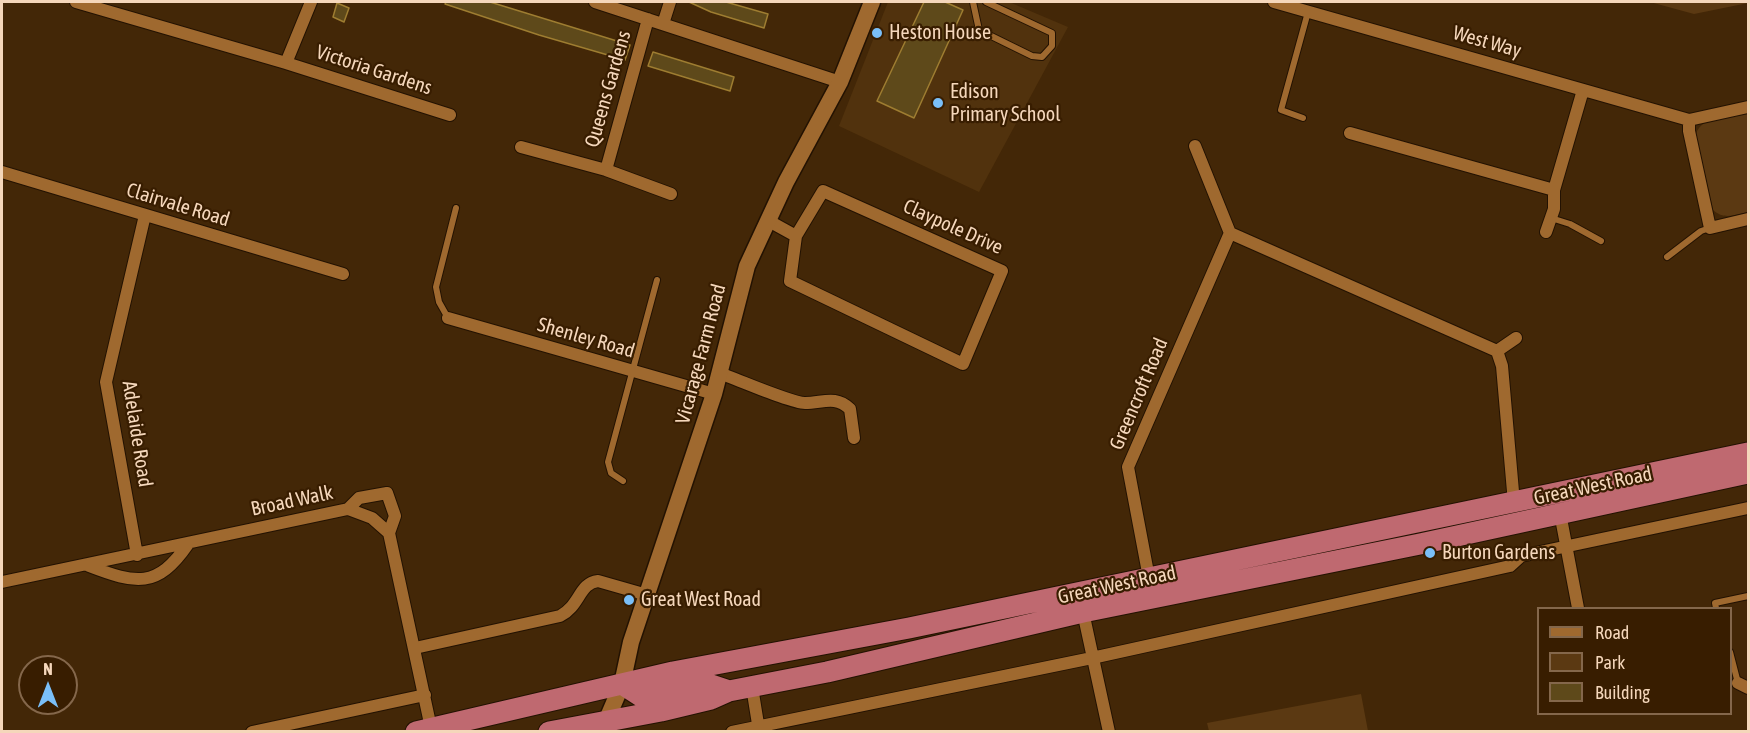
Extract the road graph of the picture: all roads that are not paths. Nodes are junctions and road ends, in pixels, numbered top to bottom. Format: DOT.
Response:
graph roads {
  1 [pos="76,2"];
  2 [pos="311,2"];
  3 [pos="595,2"];
  4 [pos="670,2"];
  5 [pos="872,2"];
  6 [pos="973,2"];
  7 [pos="986,2"];
  8 [pos="1274,2"];
  9 [pos="1308,12"];
  10 [pos="648,19"];
  11 [pos="663,24"];
  12 [pos="286,63"];
  13 [pos="840,82"];
  14 [pos="1583,90"];
  15 [pos="1749,107"];
  16 [pos="450,115"];
  17 [pos="1303,118"];
  18 [pos="1689,120"];
  19 [pos="1350,133"];
  20 [pos="1195,146"];
  21 [pos="520,147"];
  22 [pos="606,170"];
  23 [pos="2,172"];
  24 [pos="1554,190"];
  25 [pos="671,194"];
  26 [pos="456,208"];
  27 [pos="146,215"];
  28 [pos="1551,218"];
  29 [pos="1749,219"];
  30 [pos="767,220"];
  31 [pos="1710,228"];
  32 [pos="1546,232"];
  33 [pos="1230,233"];
  34 [pos="796,236"];
  35 [pos="1601,241"];
  36 [pos="1667,257"];
  37 [pos="343,274"];
  38 [pos="657,280"];
  39 [pos="448,318"];
  40 [pos="1516,338"];
  41 [pos="1497,351"];
  42 [pos="632,371"];
  43 [pos="719,373"];
  44 [pos="714,394"];
  45 [pos="854,438"];
  46 [pos="1749,453"];
  47 [pos="1749,473"];
  48 [pos="623,481"];
  49 [pos="1514,503"];
  50 [pos="1749,508"];
  51 [pos="348,509"];
  52 [pos="1560,513"];
  53 [pos="389,533"];
  54 [pos="188,544"];
  55 [pos="1566,545"];
  56 [pos="137,555"];
  57 [pos="88,565"];
  58 [pos="1149,578"];
  59 [pos="2,582"];
  60 [pos="647,595"];
  61 [pos="1749,596"];
  62 [pos="1578,607"];
  63 [pos="1716,607"];
  64 [pos="1083,612"];
  65 [pos="415,648"];
  66 [pos="1732,655"];
  67 [pos="1092,658"];
  68 [pos="622,684"];
  69 [pos="1743,686"];
  70 [pos="752,687"];
  71 [pos="729,692"];
  72 [pos="425,695"];
  73 [pos="759,724"];
  74 [pos="604,726"];
  75 [pos="424,730"];
  76 [pos="252,732"];
  77 [pos="549,732"];
  78 [pos="732,732"];
  79 [pos="1109,732"];
  1 -- 12 [label="street, Victoria Gardens"];
  2 -- 12 [label="street, Victoria Gardens"];
  3 -- 10 [label="street"];
  4 -- 11 [label="street"];
  5 -- 13 [label="street, Vicarage Farm Road"];
  6 -- 7 [label="lane"];
  8 -- 9 [label="street, West Way"];
  9 -- 14 [label="street, West Way"];
  9 -- 17 [label="lane"];
  10 -- 11 [label="street"];
  10 -- 22 [label="street, Queens Gardens"];
  11 -- 13 [label="street"];
  12 -- 16 [label="street, Victoria Gardens"];
  13 -- 30 [label="street, Vicarage Farm Road"];
  14 -- 18 [label="street, West Way"];
  14 -- 24 [label="street"];
  15 -- 18 [label="street"];
  18 -- 31 [label="street"];
  19 -- 24 [label="street"];
  20 -- 33 [label="street"];
  21 -- 22 [label="street, Queens Gardens"];
  22 -- 25 [label="street, Queens Gardens"];
  23 -- 27 [label="street, Clairvale Road"];
  24 -- 28 [label="street"];
  26 -- 39 [label="lane"];
  27 -- 37 [label="street, Clairvale Road"];
  27 -- 56 [label="street, Adelaide Road"];
  28 -- 32 [label="street"];
  28 -- 35 [label="lane"];
  29 -- 31 [label="street"];
  30 -- 34 [label="street"];
  30 -- 43 [label="street, Vicarage Farm Road"];
  31 -- 36 [label="lane"];
  33 -- 41 [label="street"];
  33 -- 58 [label="street, Greencroft Road"];
  34 -- 34 [label="street, Claypole Drive"];
  38 -- 42 [label="lane"];
  39 -- 42 [label="street, Shenley Road"];
  40 -- 41 [label="street"];
  41 -- 49 [label="street"];
  42 -- 44 [label="street, Shenley Road"];
  42 -- 48 [label="lane"];
  43 -- 44 [label="street, Vicarage Farm Road"];
  43 -- 45 [label="street"];
  44 -- 60 [label="street, Vicarage Farm Road"];
  46 -- 49 [label="highway, Great West Road"];
  47 -- 52 [label="highway, Great West Road"];
  49 -- 58 [label="highway, Great West Road"];
  50 -- 55 [label="street"];
  51 -- 53 [label="street, Broad Walk"];
  51 -- 53 [label="street"];
  51 -- 54 [label="street, Broad Walk"];
  52 -- 55 [label="street"];
  52 -- 64 [label="highway, Great West Road"];
  53 -- 65 [label="street"];
  54 -- 56 [label="street, Broad Walk"];
  54 -- 57 [label="street"];
  55 -- 62 [label="street"];
  55 -- 67 [label="street"];
  56 -- 57 [label="street, Broad Walk"];
  57 -- 59 [label="street, Broad Walk"];
  58 -- 68 [label="highway, Great West Road"];
  60 -- 65 [label="street"];
  60 -- 68 [label="street, Vicarage Farm Road"];
  61 -- 63 [label="lane"];
  64 -- 67 [label="street"];
  64 -- 70 [label="highway, Great West Road"];
  65 -- 72 [label="street"];
  66 -- 69 [label="lane"];
  67 -- 73 [label="street"];
  67 -- 79 [label="street"];
  68 -- 71 [label="highway"];
  68 -- 74 [label="street, Vicarage Farm Road"];
  68 -- 75 [label="highway, Great West Road"];
  70 -- 71 [label="highway, Great West Road"];
  70 -- 73 [label="street"];
  71 -- 74 [label="highway, Great West Road"];
  72 -- 75 [label="street"];
  72 -- 76 [label="street"];
  73 -- 78 [label="street"];
  74 -- 77 [label="highway, Great West Road"];
}
